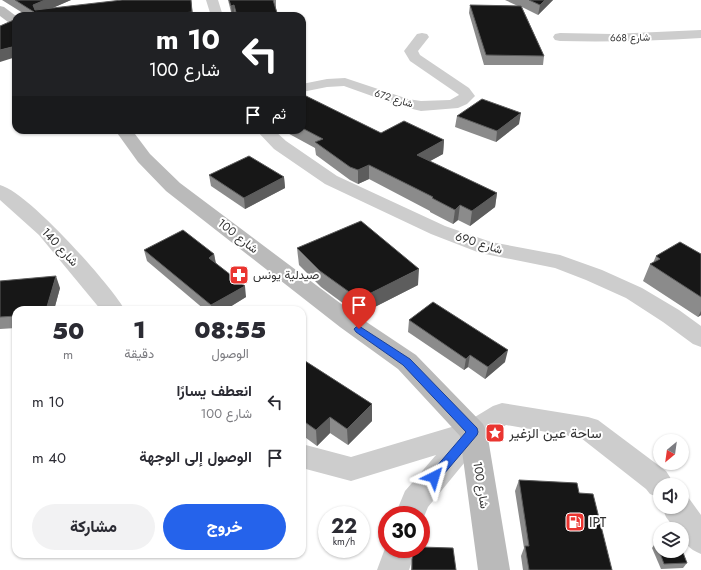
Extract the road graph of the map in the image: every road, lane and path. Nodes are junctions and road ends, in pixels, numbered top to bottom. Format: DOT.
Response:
graph roads {
  1 [pos="212,0"];
  2 [pos="0,10"];
  3 [pos="216,12"];
  4 [pos="12,19"];
  5 [pos="701,34"];
  6 [pos="422,37"];
  7 [pos="560,37"];
  8 [pos="306,87"];
  9 [pos="126,134"];
  10 [pos="268,134"];
  11 [pos="0,191"];
  12 [pos="111,306"];
  13 [pos="701,338"];
  14 [pos="473,432"];
  15 [pos="306,457"];
  16 [pos="653,478"];
  17 [pos="413,506"];
  18 [pos="682,514"];
  19 [pos="701,538"];
  20 [pos="397,558"];
  21 [pos="393,570"];
  22 [pos="494,570"];
  1 -- 3 [label="street"];
  2 -- 4 [label="main road"];
  5 -- 7 [label="street, شارع 668"];
  6 -- 8 [label="street, شارع 672"];
  9 -- 14 [label="main road, شارع 100"];
  10 -- 13 [label="street, شارع 690"];
  11 -- 12 [label="street, شارع 140"];
  14 -- 15 [label="street"];
  14 -- 16 [label="street"];
  14 -- 17 [label="street"];
  14 -- 22 [label="main road, شارع 100"];
  18 -- 19 [label="street"];
  20 -- 21 [label="street"];
}
